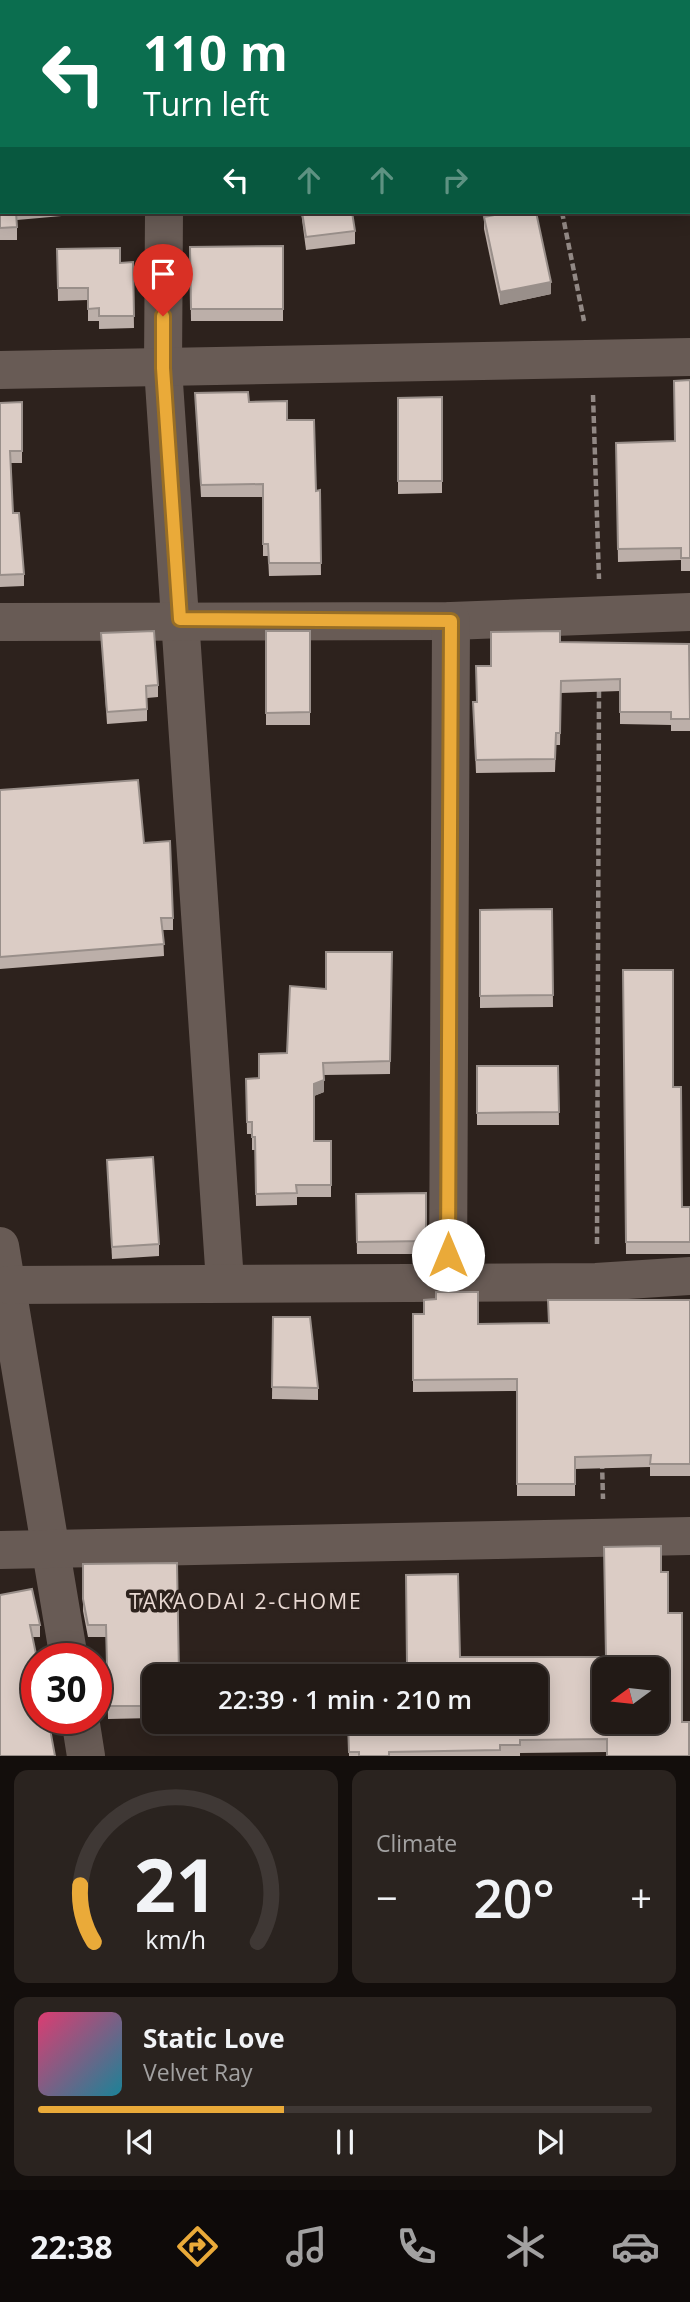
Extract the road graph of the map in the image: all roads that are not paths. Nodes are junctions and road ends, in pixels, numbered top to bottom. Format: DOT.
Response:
graph roads {
  1 [pos="164,214"];
  2 [pos="690,357"];
  3 [pos="163,368"];
  4 [pos="0,370"];
  5 [pos="690,612"];
  6 [pos="180,619"];
  7 [pos="451,621"];
  8 [pos="0,622"];
  9 [pos="0,1246"];
  10 [pos="690,1276"];
  11 [pos="225,1282"];
  12 [pos="448,1283"];
  13 [pos="8,1284"];
  14 [pos="690,1536"];
  15 [pos="0,1550"];
  16 [pos="51,1550"];
  17 [pos="66,1643"];
  18 [pos="83,1734"];
  19 [pos="86,1756"];
  1 -- 3 [label="street"];
  2 -- 3 [label="street"];
  3 -- 4 [label="street"];
  3 -- 6 [label="street"];
  5 -- 7 [label="street"];
  6 -- 7 [label="street"];
  6 -- 8 [label="street"];
  6 -- 11 [label="street"];
  7 -- 12 [label="street"];
  9 -- 13 [label="street"];
  10 -- 12 [label="street"];
  11 -- 12 [label="street"];
  11 -- 13 [label="street"];
  13 -- 16 [label="street"];
  14 -- 16 [label="street"];
  15 -- 16 [label="street"];
  16 -- 17 [label="street"];
  18 -- 19 [label="street"];
}
